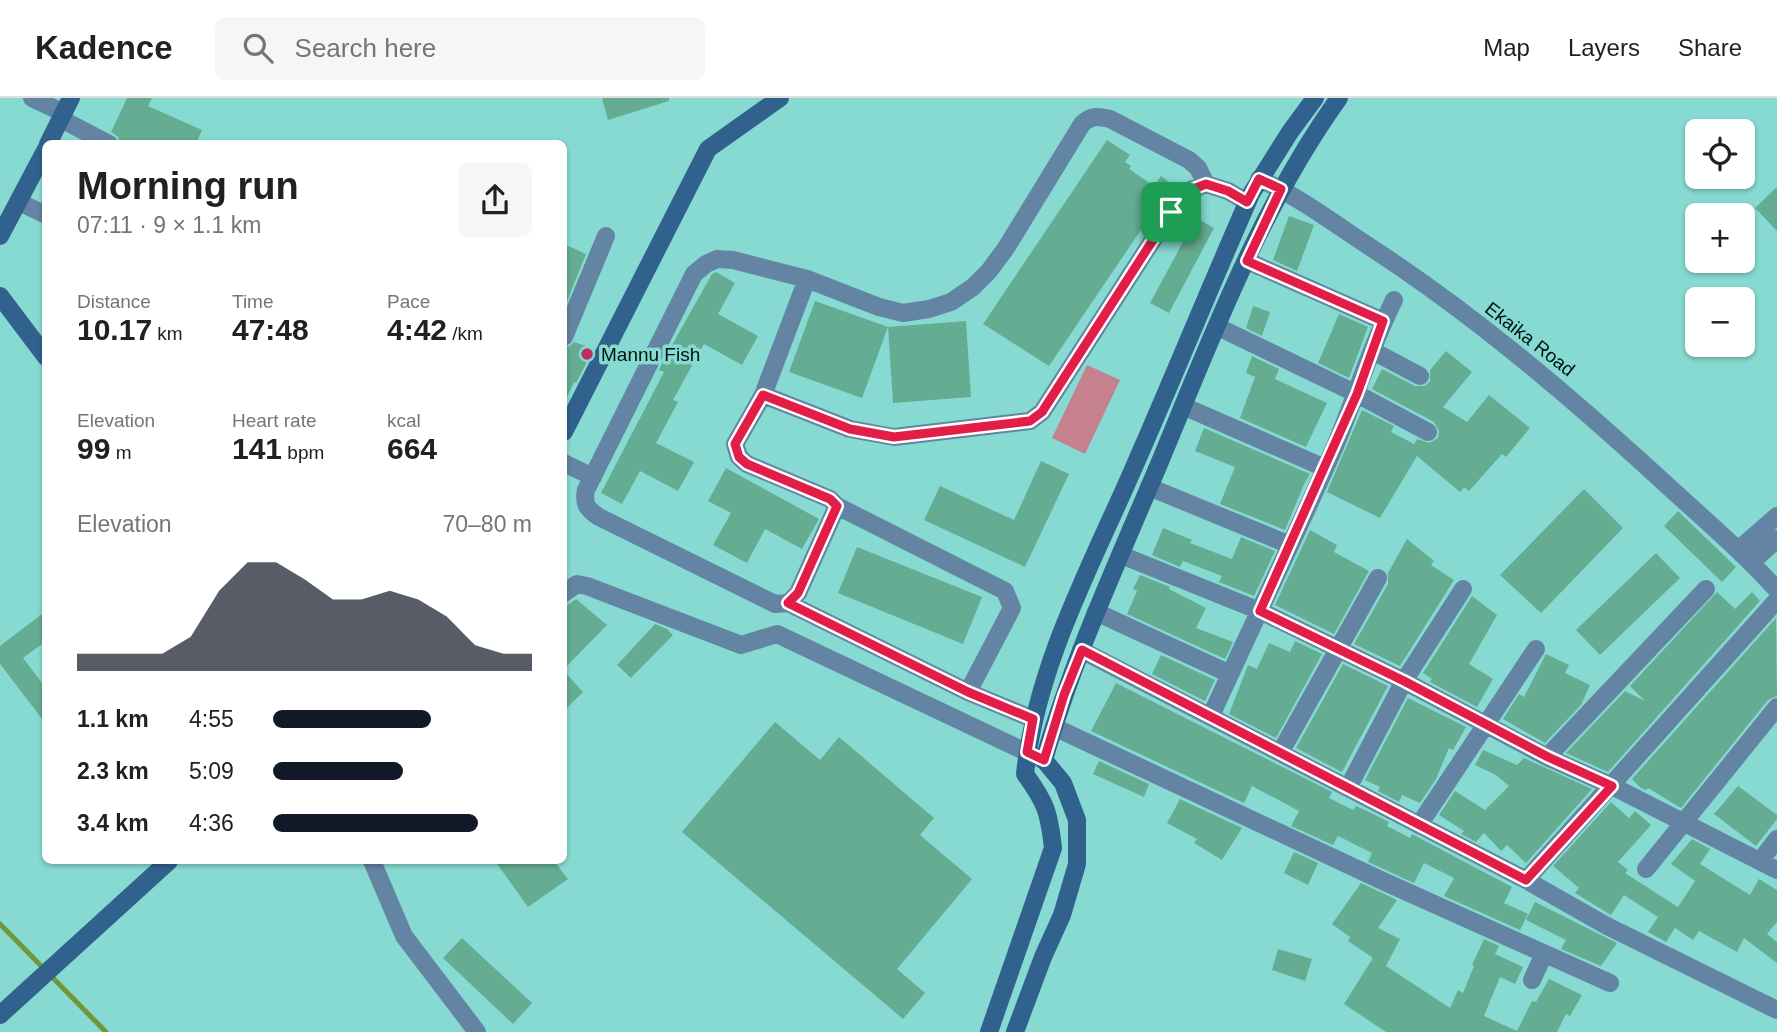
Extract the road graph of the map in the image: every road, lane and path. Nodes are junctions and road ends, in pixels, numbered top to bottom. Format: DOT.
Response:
graph roads {
  1 [pos="32,98"];
  2 [pos="780,98"];
  3 [pos="1315,98"];
  4 [pos="1339,98"];
  5 [pos="65,110"];
  6 [pos="50,140"];
  7 [pos="104,140"];
  8 [pos="42,157"];
  9 [pos="1259,179"];
  10 [pos="1206,184"];
  11 [pos="1281,189"];
  12 [pos="19,202"];
  13 [pos="1247,202"];
  14 [pos="42,213"];
  15 [pos="0,236"];
  16 [pos="606,236"];
  17 [pos="1247,261"];
  18 [pos="807,279"];
  19 [pos="0,296"];
  20 [pos="1394,300"];
  21 [pos="1383,321"];
  22 [pos="1218,327"];
  23 [pos="567,330"];
  24 [pos="1373,351"];
  25 [pos="42,352"];
  26 [pos="1420,376"];
  27 [pos="1357,394"];
  28 [pos="763,395"];
  29 [pos="1183,406"];
  30 [pos="567,426"];
  31 [pos="1428,432"];
  32 [pos="567,464"];
  33 [pos="1325,468"];
  34 [pos="593,477"];
  35 [pos="1149,487"];
  36 [pos="837,506"];
  37 [pos="1777,516"];
  38 [pos="1777,539"];
  39 [pos="1290,545"];
  40 [pos="1121,555"];
  41 [pos="1745,556"];
  42 [pos="1378,578"];
  43 [pos="1463,589"];
  44 [pos="1706,589"];
  45 [pos="1777,590"];
  46 [pos="567,591"];
  47 [pos="1777,600"];
  48 [pos="788,603"];
  49 [pos="1260,611"];
  50 [pos="1096,612"];
  51 [pos="1338,649"];
  52 [pos="1536,649"];
  53 [pos="1082,650"];
  54 [pos="1230,674"];
  55 [pos="1404,681"];
  56 [pos="968,692"];
  57 [pos="1777,706"];
  58 [pos="1211,716"];
  59 [pos="1033,719"];
  60 [pos="1486,724"];
  61 [pos="1054,727"];
  62 [pos="1027,752"];
  63 [pos="1280,752"];
  64 [pos="1548,757"];
  65 [pos="1044,760"];
  66 [pos="1612,786"];
  67 [pos="1349,788"];
  68 [pos="1685,822"];
  69 [pos="1419,825"];
  70 [pos="1777,839"];
  71 [pos="1760,861"];
  72 [pos="166,864"];
  73 [pos="373,864"];
  74 [pos="1646,869"];
  75 [pos="1777,870"];
  76 [pos="1526,880"];
  77 [pos="1545,954"];
  78 [pos="1532,980"];
  79 [pos="1610,983"];
  80 [pos="996,1009"];
  81 [pos="1777,1010"];
  82 [pos="1022,1012"];
  83 [pos="0,1016"];
  84 [pos="989,1030"];
  85 [pos="477,1032"];
  86 [pos="1015,1032"];
  1 -- 5 [label="street"];
  2 -- 30 [label="street"];
  3 -- 9 [label="street"];
  4 -- 11 [label="street"];
  5 -- 6 [label="street"];
  5 -- 7 [label="street"];
  8 -- 12 [label="street"];
  9 -- 11 [label="street, Ekaika Road"];
  9 -- 13 [label="street"];
  10 -- 13 [label="street"];
  10 -- 18 [label="street"];
  10 -- 28 [label="street"];
  11 -- 17 [label="street"];
  11 -- 41 [label="street, Ekaika Road"];
  12 -- 14 [label="street"];
  12 -- 15 [label="street"];
  13 -- 59 [label="street"];
  16 -- 23 [label="street"];
  17 -- 21 [label="street"];
  17 -- 22 [label="street"];
  18 -- 28 [label="street"];
  18 -- 34 [label="street"];
  19 -- 25 [label="street"];
  20 -- 21 [label="street"];
  21 -- 24 [label="street"];
  22 -- 27 [label="street"];
  22 -- 29 [label="street"];
  24 -- 26 [label="street"];
  24 -- 27 [label="street"];
  27 -- 31 [label="street"];
  27 -- 33 [label="street"];
  28 -- 36 [label="street"];
  29 -- 33 [label="street"];
  29 -- 35 [label="street"];
  32 -- 34 [label="street"];
  33 -- 39 [label="street"];
  34 -- 48 [label="street"];
  35 -- 39 [label="street"];
  35 -- 40 [label="street"];
  36 -- 48 [label="street"];
  36 -- 56 [label="street"];
  37 -- 41 [label="street"];
  38 -- 41 [label="street"];
  39 -- 49 [label="street"];
  40 -- 49 [label="street"];
  40 -- 50 [label="street"];
  41 -- 45 [label="street, Ekaika Road"];
  42 -- 51 [label="street"];
  43 -- 55 [label="street"];
  44 -- 64 [label="street"];
  46 -- 62 [label="street"];
  47 -- 66 [label="street"];
  48 -- 56 [label="street"];
  49 -- 51 [label="street"];
  49 -- 54 [label="street"];
  50 -- 53 [label="street"];
  50 -- 54 [label="street"];
  51 -- 55 [label="street"];
  51 -- 63 [label="street"];
  52 -- 60 [label="street"];
  53 -- 58 [label="street"];
  53 -- 61 [label="street"];
  54 -- 58 [label="street"];
  55 -- 60 [label="street"];
  55 -- 67 [label="street"];
  56 -- 59 [label="street"];
  57 -- 68 [label="street"];
  58 -- 63 [label="street"];
  59 -- 62 [label="street"];
  60 -- 64 [label="street"];
  60 -- 69 [label="street"];
  61 -- 65 [label="street"];
  61 -- 77 [label="street"];
  62 -- 65 [label="street"];
  62 -- 80 [label="street"];
  63 -- 67 [label="street"];
  64 -- 66 [label="street"];
  65 -- 82 [label="street"];
  66 -- 68 [label="street"];
  66 -- 76 [label="street"];
  67 -- 69 [label="street"];
  68 -- 71 [label="street"];
  68 -- 74 [label="street"];
  69 -- 76 [label="street"];
  70 -- 71 [label="street"];
  71 -- 75 [label="street"];
  72 -- 83 [label="street"];
  73 -- 85 [label="street"];
  76 -- 81 [label="street"];
  77 -- 78 [label="street"];
  77 -- 79 [label="street"];
  80 -- 82 [label="street"];
  80 -- 84 [label="street"];
  82 -- 86 [label="street"];
}
